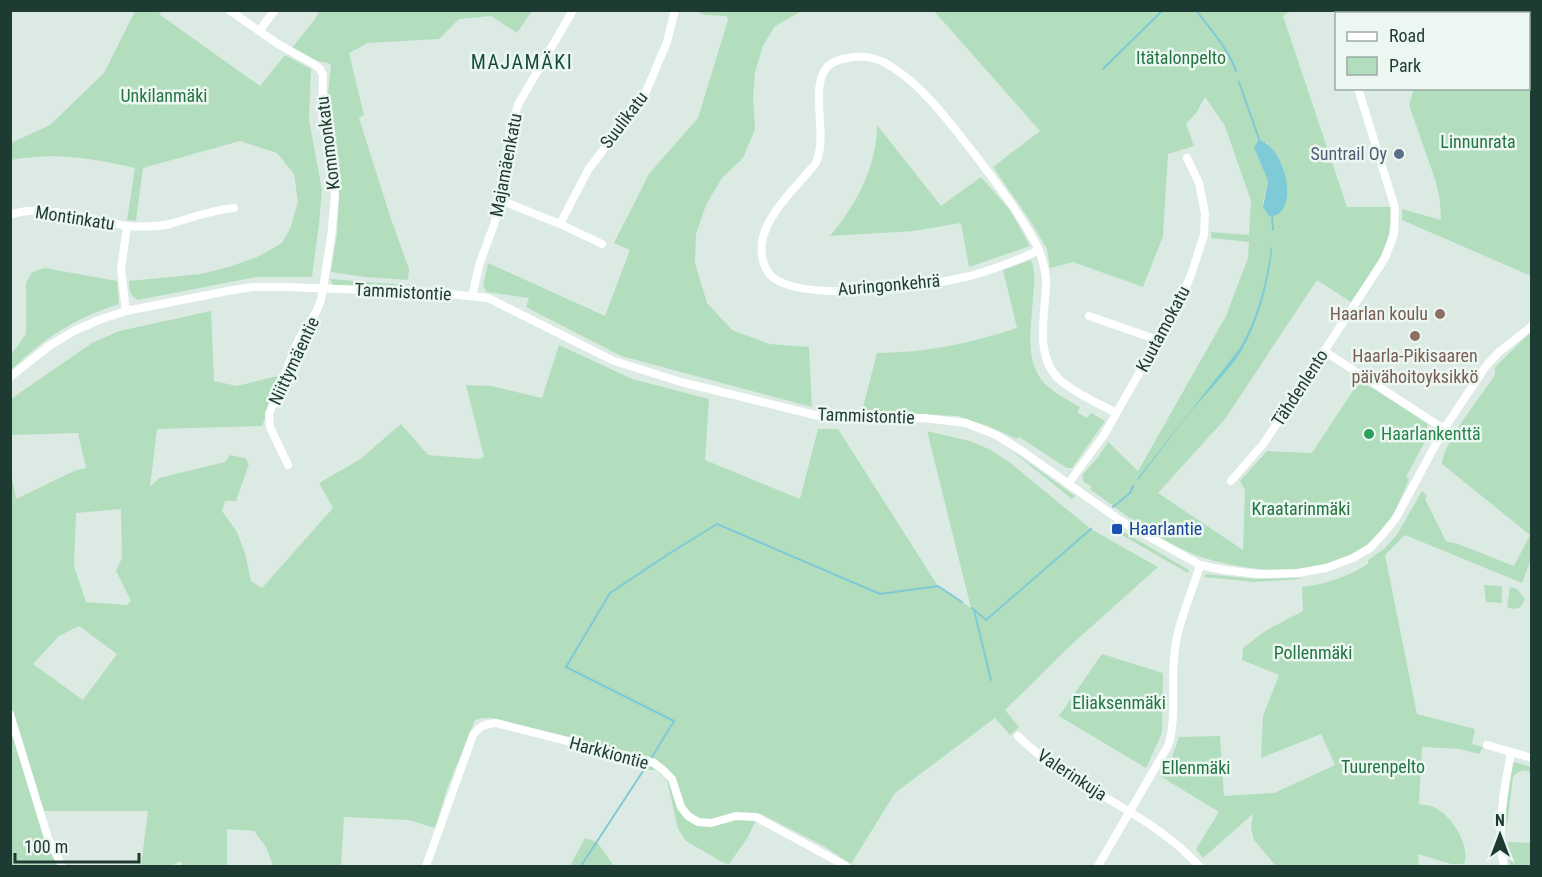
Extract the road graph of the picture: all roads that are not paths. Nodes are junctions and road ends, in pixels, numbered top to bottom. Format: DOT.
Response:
graph roads {
  1 [pos="229,10"];
  2 [pos="275,10"];
  3 [pos="573,10"];
  4 [pos="675,10"];
  5 [pos="259,31"];
  6 [pos="1359,90"];
  7 [pos="1187,158"];
  8 [pos="500,200"];
  9 [pos="234,208"];
  10 [pos="10,215"];
  11 [pos="560,224"];
  12 [pos="127,226"];
  13 [pos="602,243"];
  14 [pos="1039,250"];
  15 [pos="323,289"];
  16 [pos="472,296"];
  17 [pos="126,311"];
  18 [pos="1089,316"];
  19 [pos="1532,326"];
  20 [pos="1158,340"];
  21 [pos="1324,351"];
  22 [pos="10,377"];
  23 [pos="1116,413"];
  24 [pos="1444,429"];
  25 [pos="288,465"];
  26 [pos="1232,481"];
  27 [pos="1068,484"];
  28 [pos="1200,565"];
  29 [pos="10,714"];
  30 [pos="1018,736"];
  31 [pos="1487,745"];
  32 [pos="1511,753"];
  33 [pos="1532,758"];
  34 [pos="1129,811"];
  35 [pos="62,867"];
  36 [pos="426,867"];
  37 [pos="846,867"];
  38 [pos="1098,867"];
  39 [pos="1198,867"];
  40 [pos="1504,867"];
  1 -- 5 [label="street, Kommonkatu"];
  2 -- 5 [label="street"];
  3 -- 8 [label="street, Majamäenkatu"];
  4 -- 11 [label="street, Suulikatu"];
  5 -- 15 [label="street, Kommonkatu"];
  6 -- 21 [label="street, Tähdenlento"];
  7 -- 20 [label="street, Kuutamokatu"];
  8 -- 11 [label="street"];
  8 -- 16 [label="street, Majamäenkatu"];
  9 -- 12 [label="street"];
  10 -- 12 [label="street, Montinkatu"];
  11 -- 13 [label="street"];
  12 -- 17 [label="street, Montinkatu"];
  14 -- 14 [label="street, Auringonkehrä"];
  14 -- 23 [label="street, Auringonkehrä"];
  15 -- 16 [label="street, Tammistontie"];
  15 -- 17 [label="street, Tammistontie"];
  15 -- 25 [label="street, Niittymäentie"];
  16 -- 27 [label="street, Tammistontie"];
  17 -- 22 [label="street, Tammistontie"];
  18 -- 20 [label="street"];
  19 -- 24 [label="street, Tammistontie"];
  20 -- 23 [label="street, Kuutamokatu"];
  21 -- 24 [label="street"];
  21 -- 26 [label="street, Tähdenlento"];
  23 -- 27 [label="street, Kuutamokatu"];
  24 -- 28 [label="street, Tammistontie"];
  27 -- 28 [label="street, Tammistontie"];
  28 -- 34 [label="street"];
  29 -- 35 [label="street"];
  30 -- 34 [label="street, Valerinkuja"];
  31 -- 32 [label="street"];
  32 -- 33 [label="street"];
  32 -- 40 [label="street"];
  34 -- 38 [label="street"];
  34 -- 39 [label="street, Valerinkuja"];
  36 -- 37 [label="street, Harkkiontie"];
}
